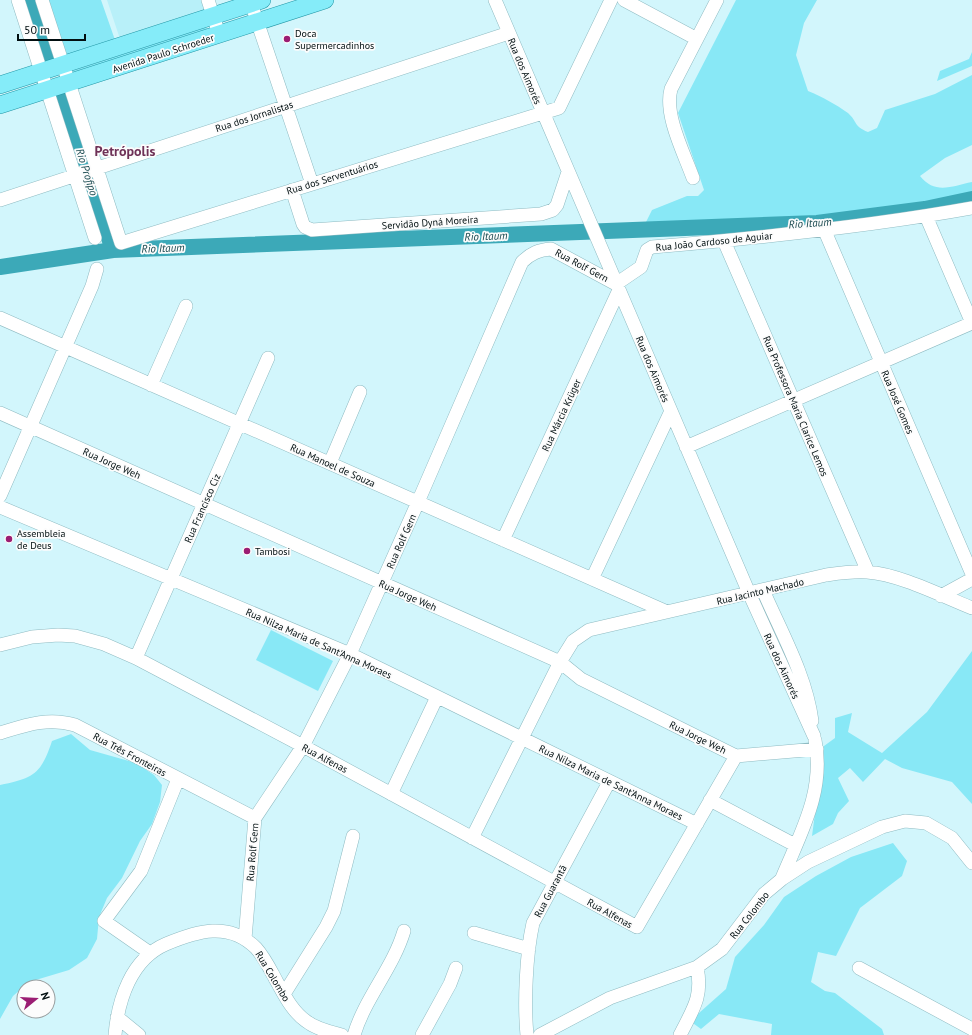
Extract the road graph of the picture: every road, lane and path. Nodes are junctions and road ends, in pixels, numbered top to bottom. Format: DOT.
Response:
graph roads {
  1 [pos="18,0"];
  2 [pos="42,0"];
  3 [pos="325,0"];
  4 [pos="495,0"];
  5 [pos="611,0"];
  6 [pos="624,0"];
  7 [pos="717,0"];
  8 [pos="257,2"];
  9 [pos="211,8"];
  10 [pos="257,22"];
  11 [pos="509,33"];
  12 [pos="219,34"];
  13 [pos="697,39"];
  14 [pos="63,65"];
  15 [pos="41,72"];
  16 [pos="69,83"];
  17 [pos="0,85"];
  18 [pos="47,90"];
  19 [pos="0,105"];
  20 [pos="286,106"];
  21 [pos="543,112"];
  22 [pos="97,168"];
  23 [pos="568,172"];
  24 [pos="75,175"];
  25 [pos="693,178"];
  26 [pos="312,184"];
  27 [pos="292,190"];
  28 [pos="0,200"];
  29 [pos="972,208"];
  30 [pos="926,216"];
  31 [pos="824,229"];
  32 [pos="96,238"];
  33 [pos="724,241"];
  34 [pos="97,269"];
  35 [pos="618,287"];
  36 [pos="186,306"];
  37 [pos="0,318"];
  38 [pos="972,323"];
  39 [pos="66,347"];
  40 [pos="268,358"];
  41 [pos="881,362"];
  42 [pos="151,385"];
  43 [pos="360,392"];
  44 [pos="794,400"];
  45 [pos="671,411"];
  46 [pos="0,413"];
  47 [pos="240,424"];
  48 [pos="31,426"];
  49 [pos="686,447"];
  50 [pos="330,463"];
  51 [pos="0,496"];
  52 [pos="418,502"];
  53 [pos="204,504"];
  54 [pos="0,507"];
  55 [pos="503,540"];
  56 [pos="868,572"];
  57 [pos="972,574"];
  58 [pos="592,579"];
  59 [pos="972,579"];
  60 [pos="171,580"];
  61 [pos="382,583"];
  62 [pos="763,590"];
  63 [pos="749,593"];
  64 [pos="941,596"];
  65 [pos="972,608"];
  66 [pos="667,612"];
  67 [pos="0,645"];
  68 [pos="350,654"];
  69 [pos="136,658"];
  70 [pos="560,662"];
  71 [pos="437,697"];
  72 [pos="0,733"];
  73 [pos="522,739"];
  74 [pos="816,742"];
  75 [pos="303,746"];
  76 [pos="736,756"];
  77 [pos="178,779"];
  78 [pos="609,782"];
  79 [pos="391,794"];
  80 [pos="710,800"];
  81 [pos="255,818"];
  82 [pos="697,824"];
  83 [pos="353,836"];
  84 [pos="472,838"];
  85 [pos="796,845"];
  86 [pos="972,863"];
  87 [pos="782,879"];
  88 [pos="554,882"];
  89 [pos="404,931"];
  90 [pos="474,933"];
  91 [pos="245,939"];
  92 [pos="529,949"];
  93 [pos="150,952"];
  94 [pos="697,967"];
  95 [pos="456,968"];
  96 [pos="859,968"];
  97 [pos="284,994"];
  98 [pos="117,1017"];
  99 [pos="972,1029"];
  100 [pos="115,1035"];
  101 [pos="139,1035"];
  102 [pos="342,1035"];
  103 [pos="354,1035"];
  104 [pos="422,1035"];
  105 [pos="527,1035"];
  106 [pos="540,1035"];
  107 [pos="680,1035"];
  1 -- 15 [label="street"];
  2 -- 14 [label="street"];
  3 -- 10 [label="main road, Avenida Paulo Schroeder"];
  4 -- 11 [label="street, Rua dos Aimorés"];
  5 -- 21 [label="street, Rua dos Serventuários"];
  6 -- 13 [label="street"];
  7 -- 13 [label="street"];
  8 -- 9 [label="main road, Avenida Paulo Schroeder"];
  8 -- 10 [label="street"];
  9 -- 12 [label="street"];
  9 -- 14 [label="main road, Avenida Paulo Schroeder"];
  10 -- 12 [label="main road, Avenida Paulo Schroeder"];
  10 -- 20 [label="street"];
  11 -- 20 [label="street, Rua dos Jornalistas"];
  11 -- 21 [label="street, Rua dos Aimorés"];
  12 -- 16 [label="main road, Avenida Paulo Schroeder"];
  13 -- 25 [label="street"];
  14 -- 15 [label="main road, Avenida Paulo Schroeder"];
  14 -- 16 [label="street"];
  15 -- 17 [label="main road, Avenida Paulo Schroeder"];
  15 -- 18 [label="street"];
  16 -- 18 [label="main road, Avenida Paulo Schroeder"];
  16 -- 22 [label="street"];
  18 -- 19 [label="main road, Avenida Paulo Schroeder"];
  18 -- 24 [label="street"];
  20 -- 22 [label="street, Rua dos Jornalistas"];
  20 -- 26 [label="street"];
  21 -- 23 [label="street, Rua dos Aimorés"];
  21 -- 26 [label="street, Rua dos Serventuários"];
  22 -- 24 [label="street, Rua dos Jornalistas"];
  22 -- 27 [label="street, Rua dos Serventuários"];
  23 -- 27 [label="street, Servidão Dyná Moreira"];
  23 -- 35 [label="street, Rua dos Aimorés"];
  24 -- 28 [label="street, Rua dos Jornalistas"];
  24 -- 32 [label="street"];
  26 -- 27 [label="street, Rua dos Serventuários"];
  29 -- 30 [label="street, Rua João Cardoso de Aguiar"];
  30 -- 31 [label="street, Rua João Cardoso de Aguiar"];
  30 -- 38 [label="street"];
  31 -- 33 [label="street, Rua João Cardoso de Aguiar"];
  31 -- 41 [label="street, Rua José Gomes"];
  33 -- 35 [label="street, Rua João Cardoso de Aguiar"];
  33 -- 44 [label="street, Rua Professora Maria Clarice Lemos"];
  34 -- 39 [label="street"];
  35 -- 45 [label="street, Rua dos Aimorés"];
  35 -- 52 [label="street, Rua Rolf Gern"];
  35 -- 55 [label="street, Rua Márcia Krüger"];
  36 -- 42 [label="street"];
  37 -- 39 [label="street, Rua Manoel de Souza"];
  38 -- 41 [label="street"];
  39 -- 42 [label="street, Rua Manoel de Souza"];
  39 -- 48 [label="street"];
  40 -- 47 [label="street, Rua Francisco Ciz"];
  41 -- 44 [label="street"];
  41 -- 57 [label="street, Rua José Gomes"];
  42 -- 47 [label="street, Rua Manoel de Souza"];
  43 -- 50 [label="street"];
  44 -- 49 [label="street"];
  44 -- 56 [label="street, Rua Professora Maria Clarice Lemos"];
  45 -- 49 [label="street, Rua dos Aimorés"];
  45 -- 58 [label="street"];
  46 -- 48 [label="street, Rua Jorge Weh"];
  47 -- 50 [label="street, Rua Manoel de Souza"];
  47 -- 53 [label="street, Rua Francisco Ciz"];
  48 -- 51 [label="street"];
  48 -- 53 [label="street, Rua Jorge Weh"];
  49 -- 63 [label="street, Rua dos Aimorés"];
  50 -- 52 [label="street, Rua Manoel de Souza"];
  52 -- 55 [label="street, Rua Manoel de Souza"];
  52 -- 61 [label="street, Rua Rolf Gern"];
  53 -- 60 [label="street, Rua Francisco Ciz"];
  53 -- 61 [label="street, Rua Jorge Weh"];
  54 -- 60 [label="street, Rua Nilza Maria de Sant'Anna Moraes"];
  55 -- 58 [label="street, Rua Manoel de Souza"];
  56 -- 62 [label="street, Rua Jacinto Machado"];
  56 -- 64 [label="street, Rua Jacinto Machado"];
  58 -- 66 [label="street, Rua Manoel de Souza"];
  59 -- 64 [label="street"];
  60 -- 68 [label="street, Rua Nilza Maria de Sant'Anna Moraes"];
  60 -- 69 [label="street, Rua Francisco Ciz"];
  61 -- 68 [label="street, Rua Rolf Gern"];
  61 -- 70 [label="street, Rua Jorge Weh"];
  62 -- 63 [label="street, Rua Jacinto Machado"];
  62 -- 74 [label="street, Rua dos Aimorés"];
  63 -- 66 [label="street, Rua Jacinto Machado"];
  63 -- 74 [label="street, Rua dos Aimorés"];
  64 -- 65 [label="street, Rua Jacinto Machado"];
  66 -- 70 [label="street, Rua Jacinto Machado"];
  67 -- 69 [label="street, Rua Alfenas"];
  68 -- 71 [label="street, Rua Nilza Maria de Sant'Anna Moraes"];
  68 -- 75 [label="street, Rua Rolf Gern"];
  69 -- 75 [label="street, Rua Alfenas"];
  70 -- 73 [label="street, Rua Jacinto Machado"];
  70 -- 76 [label="street, Rua Jorge Weh"];
  71 -- 73 [label="street, Rua Nilza Maria de Sant'Anna Moraes"];
  71 -- 79 [label="street"];
  72 -- 77 [label="street, Rua Três Fronteiras"];
  73 -- 78 [label="street, Rua Nilza Maria de Sant'Anna Moraes"];
  73 -- 84 [label="street, Rua Jacinto Machado"];
  74 -- 76 [label="street, Rua Jorge Weh"];
  74 -- 85 [label="street, Rua dos Aimorés"];
  75 -- 79 [label="street, Rua Alfenas"];
  75 -- 81 [label="street, Rua Rolf Gern"];
  76 -- 80 [label="street"];
  77 -- 81 [label="street, Rua Três Fronteiras"];
  77 -- 93 [label="street"];
  78 -- 82 [label="street, Rua Nilza Maria de Sant'Anna Moraes"];
  78 -- 88 [label="street, Rua Guarantã"];
  79 -- 84 [label="street, Rua Alfenas"];
  80 -- 82 [label="street"];
  80 -- 85 [label="street"];
  81 -- 91 [label="street, Rua Rolf Gern"];
  82 -- 88 [label="street, Rua Alfenas"];
  83 -- 97 [label="street"];
  84 -- 88 [label="street, Rua Alfenas"];
  85 -- 87 [label="street, Rua dos Aimorés"];
  86 -- 87 [label="street, Rua Colombo"];
  87 -- 94 [label="street, Rua Colombo"];
  88 -- 92 [label="street, Rua Guarantã"];
  89 -- 103 [label="street"];
  90 -- 92 [label="street"];
  91 -- 93 [label="street, Rua Colombo"];
  91 -- 97 [label="street, Rua Colombo"];
  92 -- 105 [label="street, Rua Guarantã"];
  93 -- 98 [label="street, Rua Colombo"];
  94 -- 106 [label="street, Rua Colombo"];
  94 -- 107 [label="street"];
  95 -- 104 [label="street"];
  96 -- 99 [label="street"];
  97 -- 102 [label="street, Rua Colombo"];
  98 -- 100 [label="street, Rua Colombo"];
  98 -- 101 [label="street"];
}
